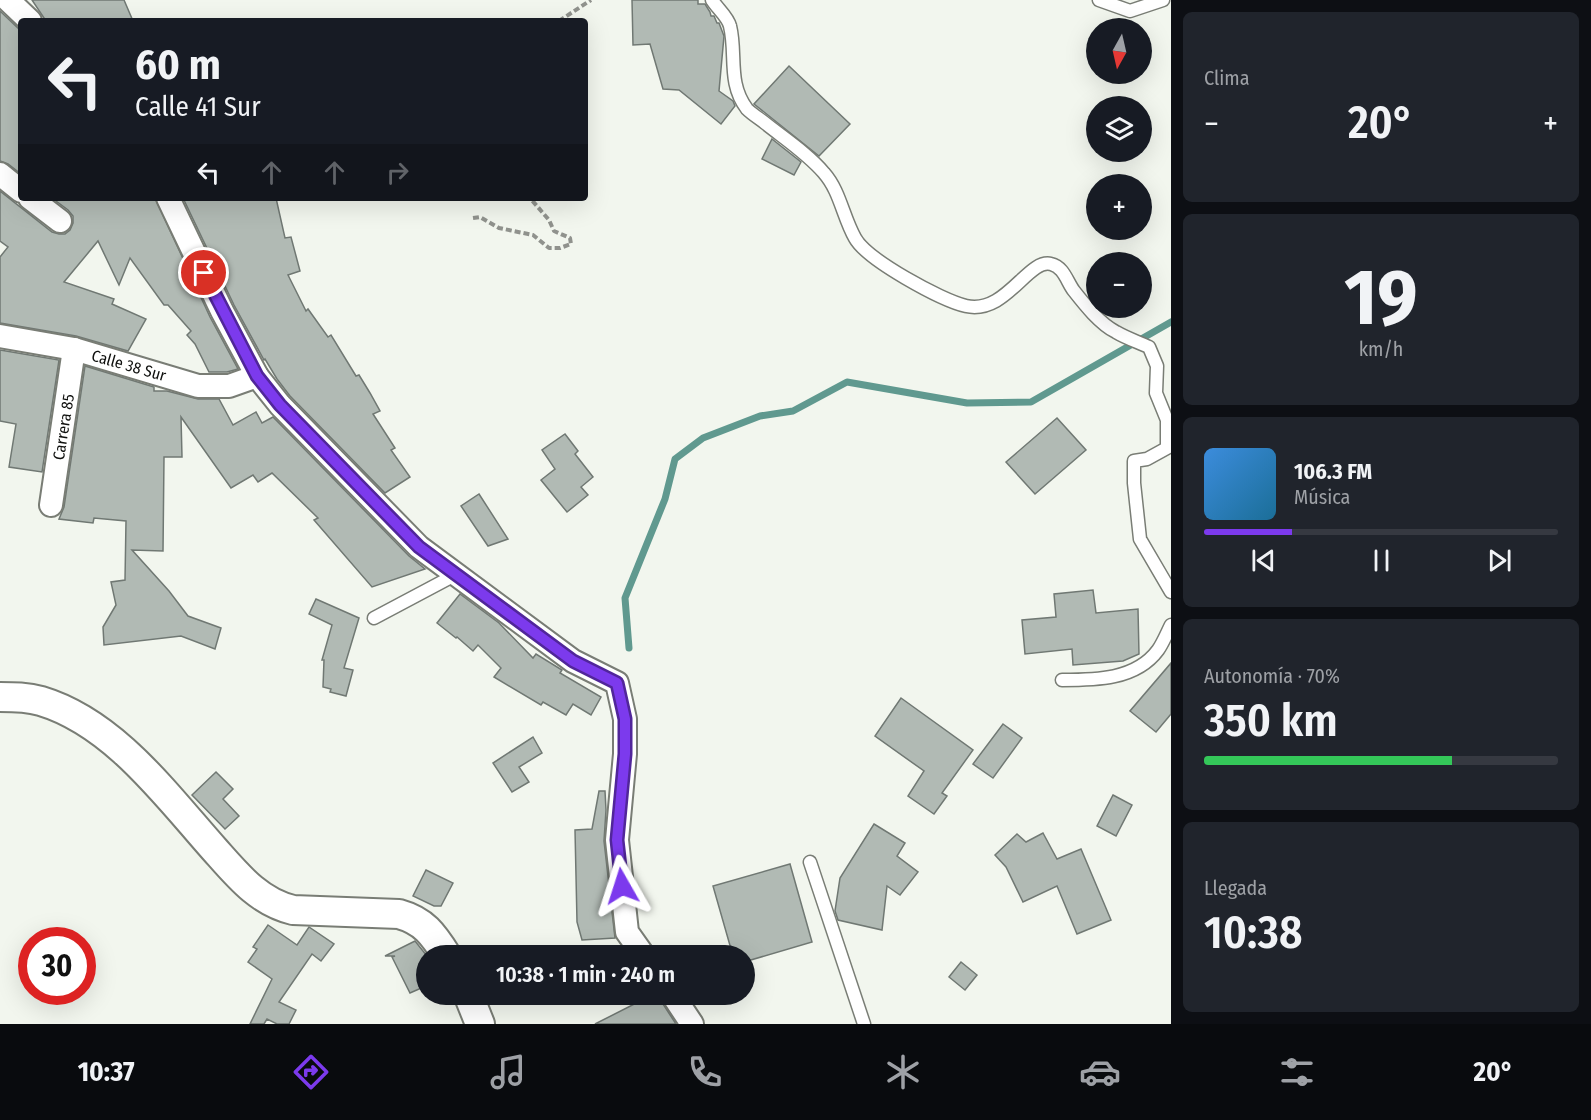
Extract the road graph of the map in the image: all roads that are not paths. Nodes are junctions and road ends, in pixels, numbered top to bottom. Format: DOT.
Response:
graph roads {
  1 [pos="8,0"];
  2 [pos="712,0"];
  3 [pos="1099,0"];
  4 [pos="1163,0"];
  5 [pos="27,18"];
  6 [pos="0,174"];
  7 [pos="18,189"];
  8 [pos="34,201"];
  9 [pos="169,201"];
  10 [pos="60,221"];
  11 [pos="0,336"];
  12 [pos="74,349"];
  13 [pos="257,376"];
  14 [pos="51,505"];
  15 [pos="455,575"];
  16 [pos="1171,592"];
  17 [pos="374,618"];
  18 [pos="1171,625"];
  19 [pos="1062,680"];
  20 [pos="0,697"];
  21 [pos="810,862"];
  22 [pos="439,945"];
  23 [pos="636,945"];
  24 [pos="472,1005"];
  25 [pos="679,1005"];
  26 [pos="480,1024"];
  27 [pos="692,1024"];
  28 [pos="864,1024"];
  1 -- 5 [label="street"];
  2 -- 16 [label="lane"];
  3 -- 4 [label="lane"];
  6 -- 7 [label="street"];
  8 -- 10 [label="street"];
  9 -- 13 [label="street"];
  11 -- 12 [label="street, Calle 38 Sur"];
  12 -- 13 [label="street, Calle 38 Sur"];
  12 -- 14 [label="street, Carrera 85"];
  13 -- 15 [label="street"];
  15 -- 17 [label="lane"];
  15 -- 23 [label="street"];
  18 -- 19 [label="lane"];
  20 -- 22 [label="street"];
  21 -- 28 [label="lane"];
  24 -- 26 [label="street"];
  25 -- 27 [label="street"];
}
